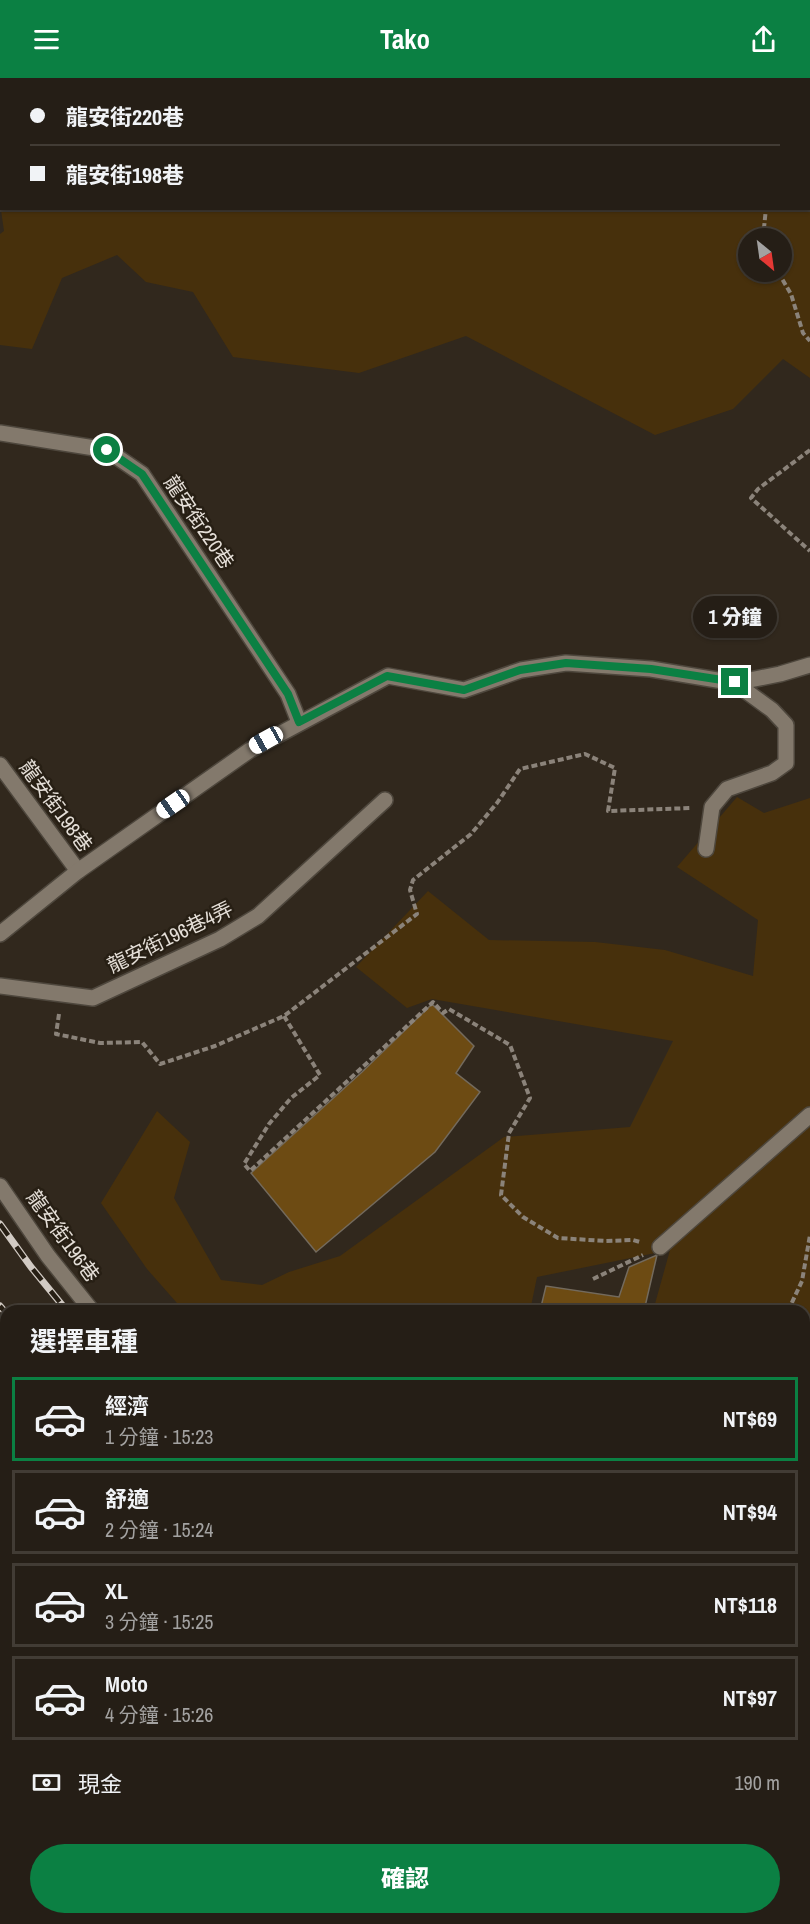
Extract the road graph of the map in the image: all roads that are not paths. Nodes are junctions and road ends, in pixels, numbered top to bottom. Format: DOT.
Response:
graph roads {
  1 [pos="0,433"];
  2 [pos="810,665"];
  3 [pos="735,682"];
  4 [pos="299,722"];
  5 [pos="0,765"];
  6 [pos="385,800"];
  7 [pos="706,849"];
  8 [pos="78,871"];
  9 [pos="0,934"];
  10 [pos="0,986"];
  11 [pos="810,1115"];
  12 [pos="0,1186"];
  13 [pos="660,1247"];
  14 [pos="87,1305"];
  1 -- 4 [label="lane, 龍安街220巷"];
  2 -- 3 [label="lane, 龍安街198巷"];
  3 -- 4 [label="lane, 龍安街198巷"];
  3 -- 7 [label="lane"];
  4 -- 8 [label="lane, 龍安街198巷"];
  5 -- 8 [label="lane, 龍安街198巷"];
  6 -- 10 [label="lane, 龍安街196巷4弄"];
  8 -- 9 [label="lane, 龍安街198巷"];
  11 -- 13 [label="lane"];
  12 -- 14 [label="lane, 龍安街196巷"];
}
